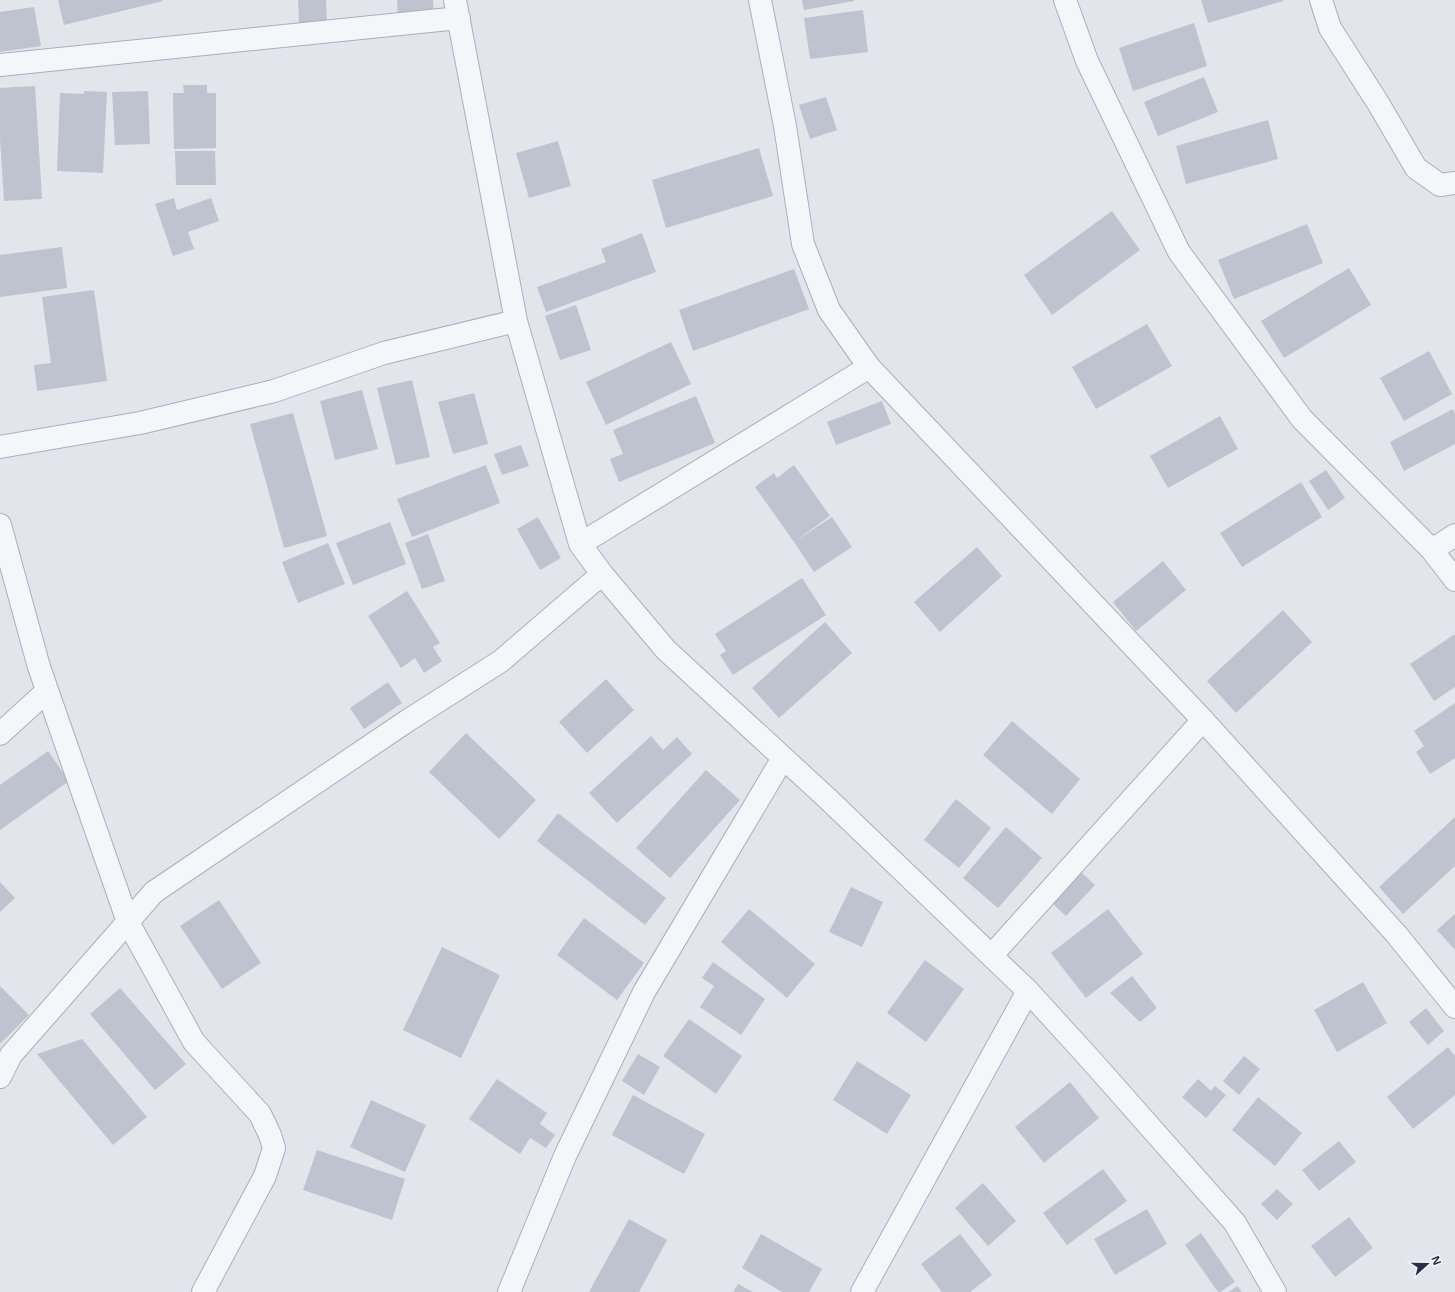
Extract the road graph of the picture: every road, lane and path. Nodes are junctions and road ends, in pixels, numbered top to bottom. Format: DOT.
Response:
graph roads {
  1 [pos="760,0"];
  2 [pos="1065,0"];
  3 [pos="1321,0"];
  4 [pos="457,9"];
  5 [pos="0,65"];
  6 [pos="1455,184"];
  7 [pos="516,321"];
  8 [pos="869,367"];
  9 [pos="0,447"];
  10 [pos="0,525"];
  11 [pos="1455,535"];
  12 [pos="580,544"];
  13 [pos="1432,550"];
  14 [pos="602,574"];
  15 [pos="1455,580"];
  16 [pos="47,691"];
  17 [pos="1203,720"];
  18 [pos="0,734"];
  19 [pos="783,758"];
  20 [pos="128,922"];
  21 [pos="992,955"];
  22 [pos="1028,991"];
  23 [pos="1455,1007"];
  24 [pos="0,1077"];
  25 [pos="203,1292"];
  26 [pos="509,1292"];
  27 [pos="862,1292"];
  28 [pos="1275,1292"];
  1 -- 8 [label="street"];
  2 -- 13 [label="street"];
  3 -- 6 [label="street"];
  4 -- 5 [label="street"];
  4 -- 7 [label="street"];
  7 -- 9 [label="street"];
  7 -- 12 [label="street"];
  8 -- 12 [label="street"];
  8 -- 17 [label="street"];
  10 -- 16 [label="street"];
  11 -- 13 [label="street"];
  12 -- 14 [label="street"];
  13 -- 15 [label="street"];
  14 -- 19 [label="street"];
  14 -- 20 [label="street"];
  16 -- 18 [label="street"];
  16 -- 20 [label="street"];
  17 -- 21 [label="street"];
  17 -- 23 [label="street"];
  19 -- 21 [label="street"];
  19 -- 26 [label="street"];
  20 -- 24 [label="street"];
  20 -- 25 [label="street"];
  21 -- 22 [label="street"];
  22 -- 27 [label="street"];
  22 -- 28 [label="street"];
}
